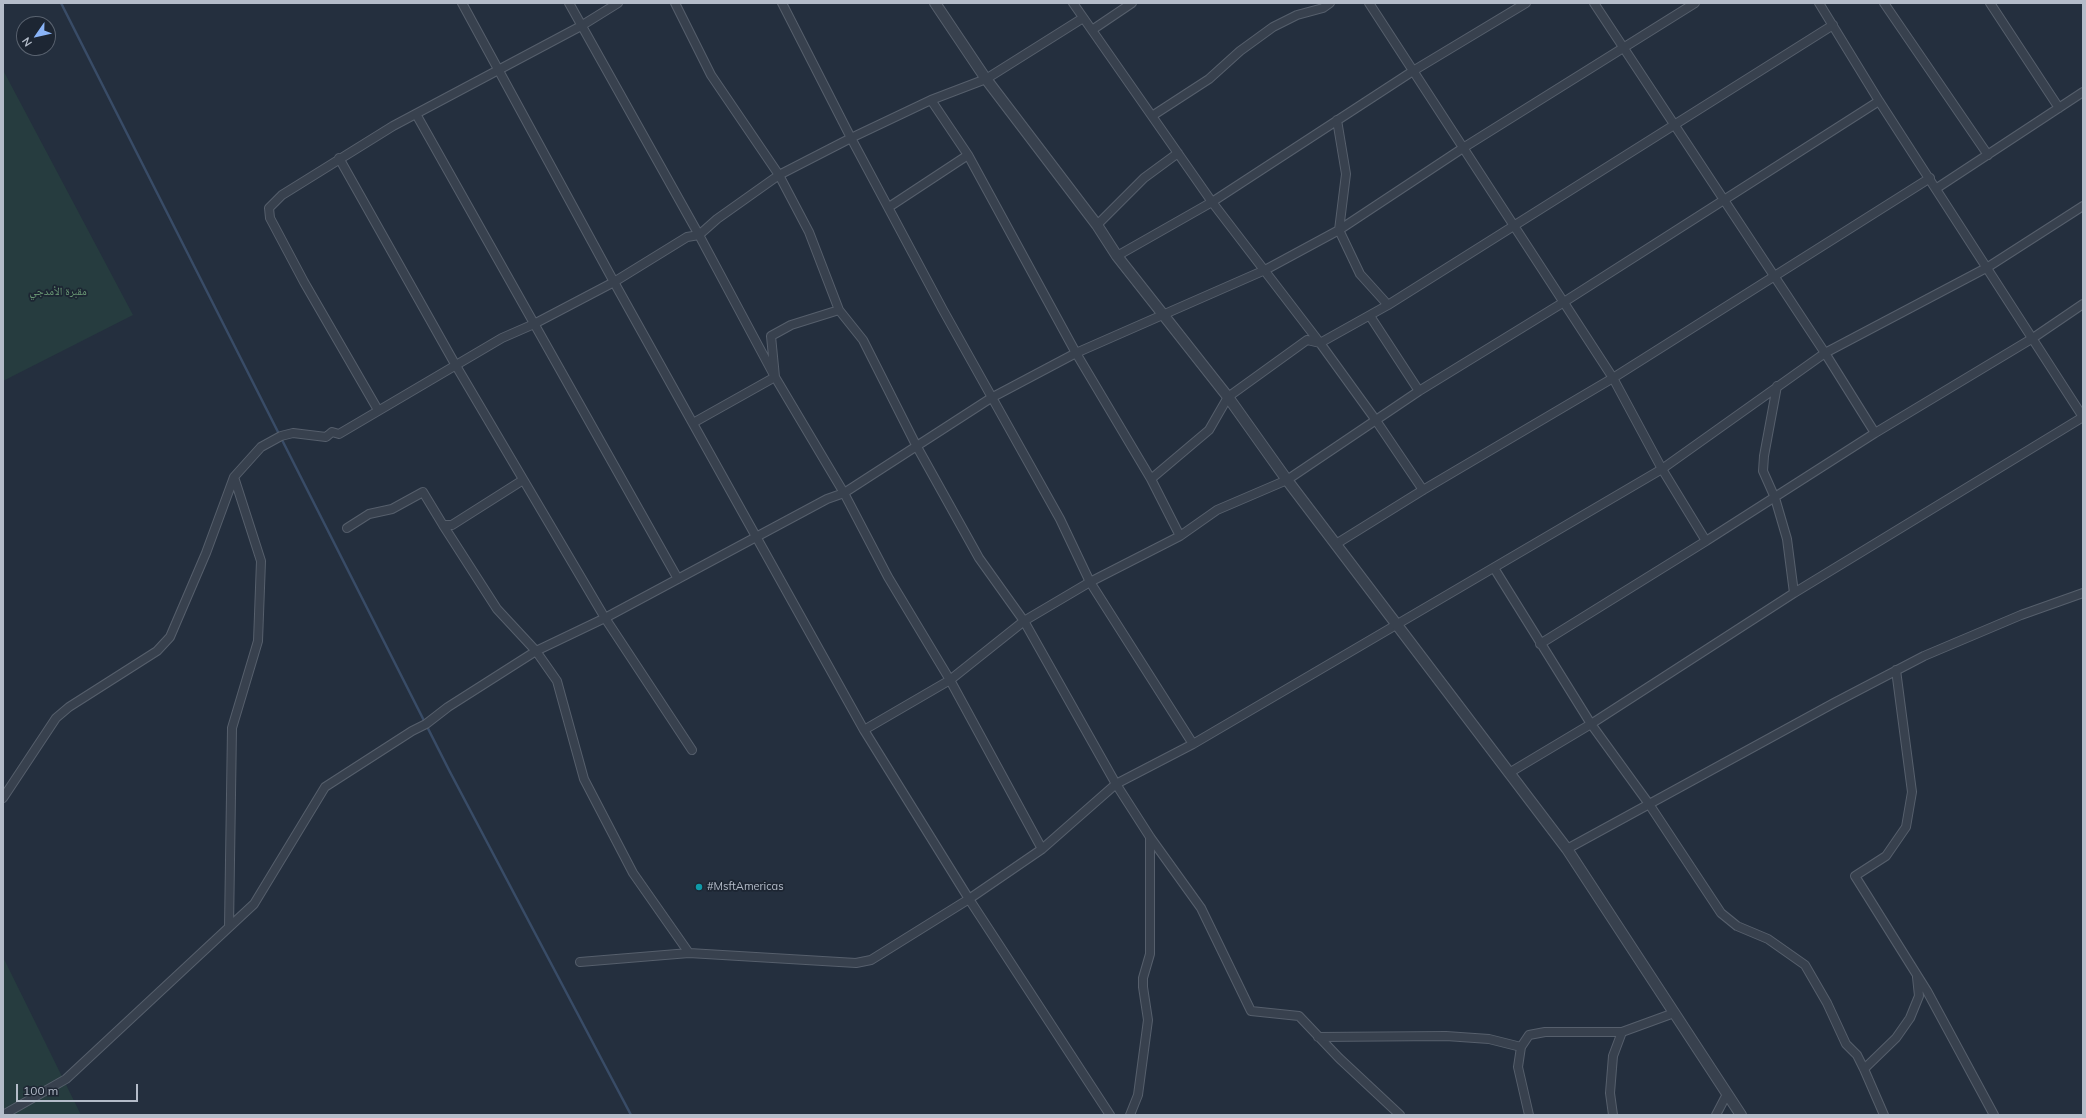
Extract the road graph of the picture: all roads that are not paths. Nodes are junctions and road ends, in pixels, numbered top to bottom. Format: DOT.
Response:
graph roads {
  1 [pos="462,3"];
  2 [pos="569,3"];
  3 [pos="618,3"];
  4 [pos="675,3"];
  5 [pos="782,3"];
  6 [pos="935,3"];
  7 [pos="1073,3"];
  8 [pos="1132,3"];
  9 [pos="1330,3"];
  10 [pos="1369,3"];
  11 [pos="1526,3"];
  12 [pos="1594,3"];
  13 [pos="1695,3"];
  14 [pos="1818,3"];
  15 [pos="1884,3"];
  16 [pos="1990,3"];
  17 [pos="1083,18"];
  18 [pos="1832,25"];
  19 [pos="581,26"];
  20 [pos="1092,30"];
  21 [pos="1623,47"];
  22 [pos="500,71"];
  23 [pos="1414,71"];
  24 [pos="986,79"];
  25 [pos="2083,92"];
  26 [pos="931,100"];
  27 [pos="1879,101"];
  28 [pos="2059,108"];
  29 [pos="416,114"];
  30 [pos="1152,116"];
  31 [pos="1337,120"];
  32 [pos="1673,124"];
  33 [pos="851,138"];
  34 [pos="1463,148"];
  35 [pos="1178,153"];
  36 [pos="968,155"];
  37 [pos="1988,155"];
  38 [pos="339,158"];
  39 [pos="779,176"];
  40 [pos="1930,178"];
  41 [pos="1937,188"];
  42 [pos="1724,200"];
  43 [pos="1212,202"];
  44 [pos="889,206"];
  45 [pos="2083,206"];
  46 [pos="1097,225"];
  47 [pos="1514,226"];
  48 [pos="1339,230"];
  49 [pos="699,235"];
  50 [pos="1117,256"];
  51 [pos="1988,267"];
  52 [pos="1265,270"];
  53 [pos="1774,277"];
  54 [pos="614,282"];
  55 [pos="1564,302"];
  56 [pos="2083,304"];
  57 [pos="1388,305"];
  58 [pos="839,310"];
  59 [pos="1161,314"];
  60 [pos="1370,316"];
  61 [pos="534,324"];
  62 [pos="2033,338"];
  63 [pos="1320,343"];
  64 [pos="1076,352"];
  65 [pos="1825,353"];
  66 [pos="455,364"];
  67 [pos="776,377"];
  68 [pos="1613,378"];
  69 [pos="1777,386"];
  70 [pos="1419,391"];
  71 [pos="1228,397"];
  72 [pos="991,398"];
  73 [pos="378,410"];
  74 [pos="2083,417"];
  75 [pos="1375,419"];
  76 [pos="693,423"];
  77 [pos="1875,433"];
  78 [pos="916,445"];
  79 [pos="1662,469"];
  80 [pos="234,477"];
  81 [pos="1151,479"];
  82 [pos="523,480"];
  83 [pos="1287,480"];
  84 [pos="1422,490"];
  85 [pos="844,493"];
  86 [pos="1775,498"];
  87 [pos="443,525"];
  88 [pos="347,528"];
  89 [pos="757,536"];
  90 [pos="1180,536"];
  91 [pos="1706,541"];
  92 [pos="1336,544"];
  93 [pos="1494,568"];
  94 [pos="678,579"];
  95 [pos="1090,582"];
  96 [pos="1794,593"];
  97 [pos="2083,594"];
  98 [pos="604,618"];
  99 [pos="1024,621"];
  100 [pos="1396,624"];
  101 [pos="1540,644"];
  102 [pos="536,651"];
  103 [pos="1896,670"];
  104 [pos="950,680"];
  105 [pos="1591,724"];
  106 [pos="864,730"];
  107 [pos="1193,744"];
  108 [pos="692,750"];
  109 [pos="1509,772"];
  110 [pos="1116,784"];
  111 [pos="3,798"];
  112 [pos="1649,804"];
  113 [pos="1150,837"];
  114 [pos="1042,849"];
  115 [pos="1567,849"];
  116 [pos="968,899"];
  117 [pos="229,927"];
  118 [pos="1897,944"];
  119 [pos="690,953"];
  120 [pos="580,962"];
  121 [pos="1674,1013"];
  122 [pos="1622,1032"];
  123 [pos="1318,1037"];
  124 [pos="1520,1047"];
  125 [pos="1864,1068"];
  126 [pos="1727,1094"];
  127 [pos="3,1115"];
  128 [pos="1110,1115"];
  129 [pos="1130,1115"];
  130 [pos="1400,1115"];
  131 [pos="1529,1115"];
  132 [pos="1614,1115"];
  133 [pos="1716,1115"];
  134 [pos="1741,1115"];
  135 [pos="1884,1115"];
  136 [pos="1994,1115"];
  1 -- 22 [label="street"];
  2 -- 19 [label="street"];
  3 -- 19 [label="street"];
  4 -- 39 [label="street"];
  5 -- 33 [label="street"];
  6 -- 24 [label="street"];
  7 -- 17 [label="street"];
  8 -- 20 [label="street"];
  9 -- 30 [label="street"];
  10 -- 23 [label="street"];
  11 -- 23 [label="street"];
  12 -- 21 [label="street"];
  13 -- 21 [label="street"];
  14 -- 18 [label="street"];
  15 -- 37 [label="street"];
  16 -- 28 [label="street"];
  17 -- 20 [label="street"];
  17 -- 24 [label="street"];
  18 -- 27 [label="street"];
  18 -- 32 [label="street"];
  19 -- 22 [label="street"];
  19 -- 49 [label="street"];
  20 -- 30 [label="street"];
  21 -- 32 [label="street"];
  21 -- 34 [label="street"];
  22 -- 29 [label="street"];
  22 -- 54 [label="street"];
  23 -- 31 [label="street"];
  23 -- 34 [label="street"];
  24 -- 26 [label="street"];
  24 -- 46 [label="street"];
  25 -- 28 [label="street"];
  26 -- 33 [label="street"];
  26 -- 36 [label="street"];
  27 -- 40 [label="street"];
  27 -- 42 [label="street"];
  28 -- 37 [label="street"];
  29 -- 38 [label="street"];
  29 -- 61 [label="street"];
  30 -- 35 [label="street"];
  31 -- 43 [label="street"];
  31 -- 48 [label="street"];
  32 -- 42 [label="street"];
  32 -- 47 [label="street"];
  33 -- 39 [label="street"];
  33 -- 44 [label="street"];
  34 -- 47 [label="street"];
  34 -- 48 [label="street"];
  35 -- 43 [label="street"];
  35 -- 46 [label="street"];
  36 -- 44 [label="street"];
  36 -- 64 [label="street"];
  37 -- 41 [label="street"];
  38 -- 66 [label="street"];
  38 -- 73 [label="street"];
  39 -- 49 [label="street"];
  39 -- 58 [label="street"];
  40 -- 41 [label="street"];
  40 -- 53 [label="street"];
  41 -- 51 [label="street"];
  42 -- 53 [label="street"];
  42 -- 55 [label="street"];
  43 -- 50 [label="street"];
  43 -- 52 [label="street"];
  44 -- 72 [label="street"];
  45 -- 51 [label="street"];
  46 -- 50 [label="street"];
  47 -- 55 [label="street"];
  47 -- 57 [label="street"];
  48 -- 52 [label="street"];
  48 -- 57 [label="street"];
  49 -- 54 [label="street"];
  49 -- 67 [label="street"];
  50 -- 59 [label="street"];
  51 -- 62 [label="street"];
  51 -- 65 [label="street"];
  52 -- 59 [label="street"];
  52 -- 63 [label="street"];
  53 -- 65 [label="street"];
  53 -- 68 [label="street"];
  54 -- 61 [label="street"];
  54 -- 76 [label="street"];
  55 -- 68 [label="street"];
  55 -- 70 [label="street"];
  56 -- 62 [label="street"];
  57 -- 60 [label="street"];
  58 -- 67 [label="street"];
  58 -- 78 [label="street"];
  59 -- 64 [label="street"];
  59 -- 71 [label="street"];
  60 -- 63 [label="street"];
  60 -- 70 [label="street"];
  61 -- 66 [label="street"];
  61 -- 94 [label="street"];
  62 -- 74 [label="street"];
  62 -- 77 [label="street"];
  63 -- 71 [label="street"];
  63 -- 75 [label="street"];
  64 -- 72 [label="street"];
  64 -- 81 [label="street"];
  65 -- 69 [label="street"];
  65 -- 77 [label="street"];
  66 -- 73 [label="street"];
  66 -- 82 [label="street"];
  67 -- 76 [label="street"];
  67 -- 85 [label="street"];
  68 -- 79 [label="street"];
  68 -- 84 [label="street"];
  69 -- 79 [label="street"];
  69 -- 86 [label="street"];
  70 -- 75 [label="street"];
  71 -- 81 [label="street"];
  71 -- 83 [label="street"];
  72 -- 78 [label="street"];
  72 -- 95 [label="street"];
  73 -- 80 [label="street"];
  74 -- 96 [label="street"];
  75 -- 83 [label="street"];
  75 -- 84 [label="street"];
  76 -- 89 [label="street"];
  77 -- 86 [label="street"];
  78 -- 85 [label="street"];
  78 -- 99 [label="street"];
  79 -- 91 [label="street"];
  79 -- 93 [label="street"];
  80 -- 111 [label="street"];
  80 -- 117 [label="street"];
  81 -- 90 [label="street"];
  82 -- 87 [label="street"];
  82 -- 98 [label="street"];
  83 -- 90 [label="street"];
  83 -- 92 [label="street"];
  84 -- 92 [label="street"];
  85 -- 89 [label="street"];
  85 -- 104 [label="street"];
  86 -- 91 [label="street"];
  86 -- 96 [label="street"];
  87 -- 88 [label="street"];
  87 -- 102 [label="street"];
  89 -- 94 [label="street"];
  89 -- 106 [label="street"];
  90 -- 95 [label="street"];
  91 -- 101 [label="street"];
  92 -- 100 [label="street"];
  93 -- 100 [label="street"];
  93 -- 101 [label="street"];
  94 -- 98 [label="street"];
  95 -- 99 [label="street"];
  95 -- 107 [label="street"];
  96 -- 105 [label="street"];
  97 -- 103 [label="street"];
  98 -- 102 [label="street"];
  98 -- 108 [label="street"];
  99 -- 104 [label="street"];
  99 -- 110 [label="street"];
  100 -- 107 [label="street"];
  100 -- 109 [label="street"];
  101 -- 105 [label="street"];
  102 -- 117 [label="street"];
  102 -- 119 [label="street"];
  103 -- 112 [label="street"];
  103 -- 118 [label="street"];
  104 -- 106 [label="street"];
  104 -- 114 [label="street"];
  105 -- 109 [label="street"];
  105 -- 112 [label="street"];
  106 -- 116 [label="street"];
  107 -- 110 [label="street"];
  109 -- 115 [label="street"];
  110 -- 113 [label="street"];
  110 -- 114 [label="street"];
  112 -- 115 [label="street"];
  112 -- 125 [label="street"];
  113 -- 123 [label="street"];
  113 -- 129 [label="street"];
  114 -- 116 [label="street"];
  115 -- 121 [label="street"];
  116 -- 119 [label="street"];
  116 -- 128 [label="street"];
  117 -- 127 [label="street"];
  118 -- 125 [label="street"];
  118 -- 136 [label="street"];
  119 -- 120 [label="street"];
  121 -- 122 [label="street"];
  121 -- 126 [label="street"];
  122 -- 124 [label="street"];
  122 -- 132 [label="street"];
  123 -- 124 [label="street"];
  123 -- 130 [label="street"];
  124 -- 131 [label="street"];
  125 -- 135 [label="street"];
  126 -- 133 [label="street"];
  126 -- 134 [label="street"];
}
